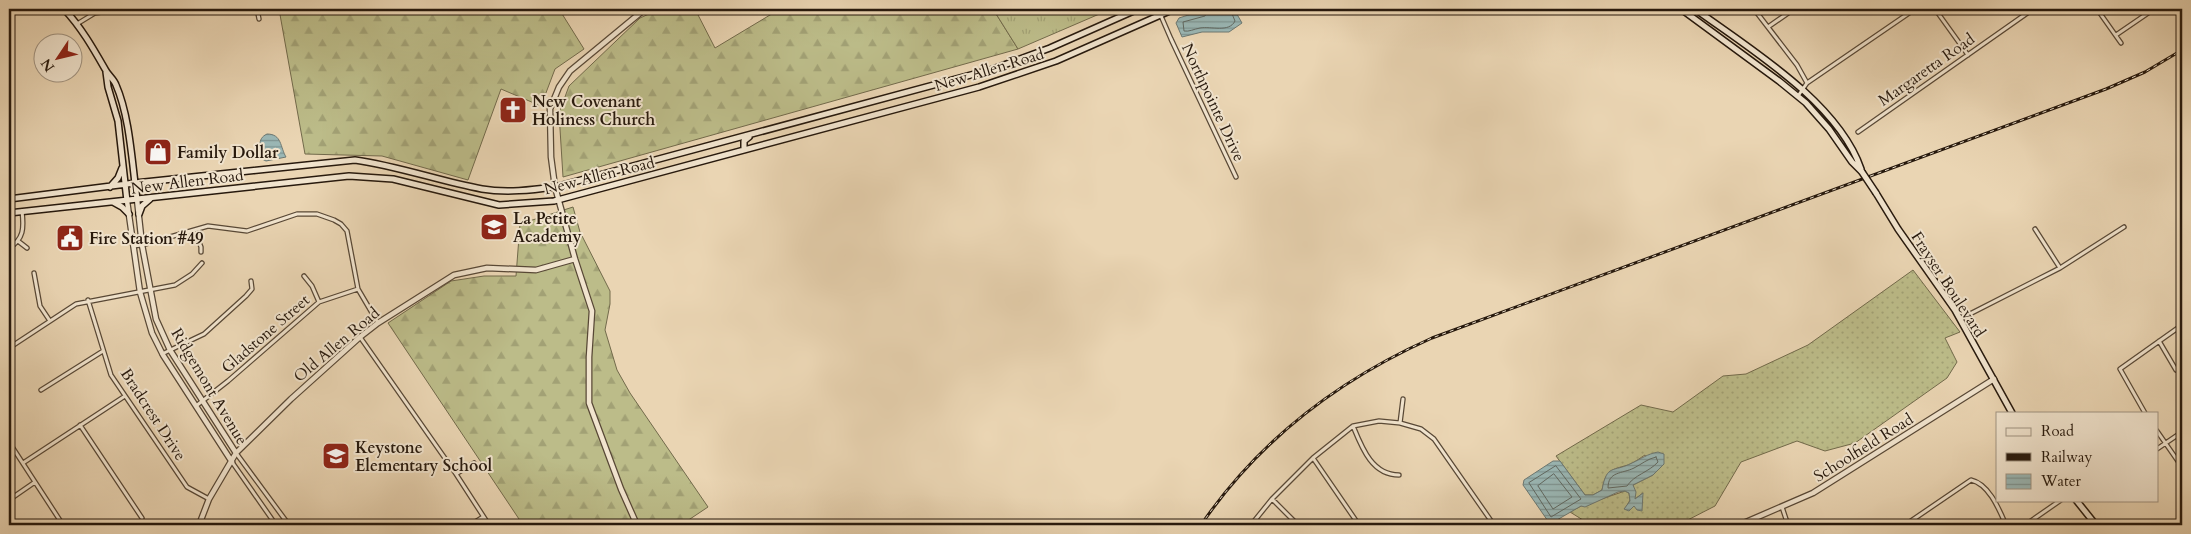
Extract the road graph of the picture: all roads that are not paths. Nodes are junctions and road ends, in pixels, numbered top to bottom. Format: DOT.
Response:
graph roads {
  1 [pos="64,9"];
  2 [pos="126,9"];
  3 [pos="257,9"];
  4 [pos="645,9"];
  5 [pos="1138,9"];
  6 [pos="1174,9"];
  7 [pos="1695,9"];
  8 [pos="1754,9"];
  9 [pos="1794,9"];
  10 [pos="1915,9"];
  11 [pos="1935,9"];
  12 [pos="2033,9"];
  13 [pos="2097,9"];
  14 [pos="2154,9"];
  15 [pos="1684,10"];
  16 [pos="1160,12"];
  17 [pos="259,19"];
  18 [pos="78,24"];
  19 [pos="1768,27"];
  20 [pos="2116,35"];
  21 [pos="2121,43"];
  22 [pos="1968,55"];
  23 [pos="106,72"];
  24 [pos="1807,83"];
  25 [pos="1803,90"];
  26 [pos="1798,96"];
  27 [pos="127,128"];
  28 [pos="119,129"];
  29 [pos="760,132"];
  30 [pos="1858,132"];
  31 [pos="744,150"];
  32 [pos="123,165"];
  33 [pos="133,171"];
  34 [pos="1862,172"];
  35 [pos="1236,177"];
  36 [pos="150,182"];
  37 [pos="135,183"];
  38 [pos="125,185"];
  39 [pos="110,187"];
  40 [pos="555,187"];
  41 [pos="152,197"];
  42 [pos="138,199"];
  43 [pos="9,200"];
  44 [pos="127,200"];
  45 [pos="559,200"];
  46 [pos="113,202"];
  47 [pos="22,211"];
  48 [pos="9,213"];
  49 [pos="129,214"];
  50 [pos="139,214"];
  51 [pos="2124,227"];
  52 [pos="2035,229"];
  53 [pos="194,230"];
  54 [pos="18,241"];
  55 [pos="142,245"];
  56 [pos="133,246"];
  57 [pos="9,248"];
  58 [pos="27,248"];
  59 [pos="201,252"];
  60 [pos="575,259"];
  61 [pos="202,263"];
  62 [pos="2060,268"];
  63 [pos="34,273"];
  64 [pos="304,276"];
  65 [pos="252,281"];
  66 [pos="358,289"];
  67 [pos="150,290"];
  68 [pos="140,292"];
  69 [pos="88,300"];
  70 [pos="319,302"];
  71 [pos="1960,319"];
  72 [pos="50,321"];
  73 [pos="378,323"];
  74 [pos="2182,325"];
  75 [pos="360,337"];
  76 [pos="2159,341"];
  77 [pos="9,348"];
  78 [pos="170,350"];
  79 [pos="103,351"];
  80 [pos="162,354"];
  81 [pos="2176,370"];
  82 [pos="1994,379"];
  83 [pos="41,390"];
  84 [pos="125,396"];
  85 [pos="1403,399"];
  86 [pos="203,400"];
  87 [pos="195,406"];
  88 [pos="2011,412"];
  89 [pos="2144,412"];
  90 [pos="1400,423"];
  91 [pos="80,425"];
  92 [pos="1352,426"];
  93 [pos="2158,432"];
  94 [pos="2182,432"];
  95 [pos="9,442"];
  96 [pos="2166,443"];
  97 [pos="2158,447"];
  98 [pos="236,453"];
  99 [pos="1313,458"];
  100 [pos="232,462"];
  101 [pos="23,463"];
  102 [pos="474,463"];
  103 [pos="2182,467"];
  104 [pos="456,474"];
  105 [pos="1399,475"];
  106 [pos="35,482"];
  107 [pos="209,499"];
  108 [pos="1272,499"];
  109 [pos="9,500"];
  110 [pos="2058,502"];
  111 [pos="2078,502"];
  112 [pos="1782,507"];
  113 [pos="483,517"];
  114 [pos="142,518"];
  115 [pos="62,525"];
  116 [pos="199,525"];
  117 [pos="276,525"];
  118 [pos="289,525"];
  119 [pos="470,525"];
  120 [pos="489,525"];
  121 [pos="637,525"];
  122 [pos="1251,525"];
  123 [pos="1298,525"];
  124 [pos="1359,525"];
  125 [pos="1494,525"];
  126 [pos="1739,525"];
  127 [pos="1788,525"];
  128 [pos="1905,525"];
  129 [pos="2006,525"];
  130 [pos="2025,525"];
  131 [pos="2096,525"];
  1 -- 18 [label="main road, Ridgemont Avenue"];
  2 -- 18 [label="street"];
  3 -- 17 [label="street"];
  4 -- 40 [label="street"];
  5 -- 29 [label="main road, New Allen Road"];
  6 -- 16 [label="main road, New Allen Road"];
  7 -- 25 [label="main road"];
  8 -- 19 [label="street"];
  9 -- 19 [label="street"];
  10 -- 24 [label="street"];
  11 -- 22 [label="street"];
  12 -- 22 [label="street, Margaretta Road"];
  13 -- 20 [label="street"];
  14 -- 20 [label="street"];
  15 -- 26 [label="main road"];
  16 -- 31 [label="main road, New Allen Road"];
  16 -- 35 [label="street, Northpointe Drive"];
  18 -- 23 [label="main road, Ridgemont Avenue"];
  19 -- 24 [label="street"];
  20 -- 21 [label="street"];
  22 -- 30 [label="street, Margaretta Road"];
  23 -- 27 [label="main road, Ridgemont Avenue"];
  23 -- 28 [label="main road, Ridgemont Avenue"];
  24 -- 25 [label="street"];
  25 -- 26 [label="street"];
  25 -- 34 [label="main road"];
  26 -- 34 [label="main road"];
  27 -- 28 [label="main road"];
  27 -- 33 [label="main road, Ridgemont Avenue"];
  28 -- 32 [label="main road, Ridgemont Avenue"];
  29 -- 31 [label="main road"];
  29 -- 40 [label="main road, New Allen Road"];
  31 -- 45 [label="main road, New Allen Road"];
  32 -- 38 [label="main road, Ridgemont Avenue"];
  32 -- 39 [label="main road"];
  33 -- 36 [label="main road"];
  33 -- 37 [label="main road, Ridgemont Avenue"];
  34 -- 71 [label="main road, Frayser Boulevard, bridge"];
  36 -- 37 [label="main road, New Allen Road"];
  36 -- 40 [label="main road, New Allen Road"];
  37 -- 38 [label="main road, New Allen Road"];
  37 -- 42 [label="main road, Ridgemont Avenue"];
  38 -- 39 [label="main road, New Allen Road"];
  38 -- 44 [label="main road, Ridgemont Avenue"];
  39 -- 43 [label="main road, New Allen Road"];
  40 -- 45 [label="street"];
  41 -- 42 [label="main road, New Allen Road"];
  41 -- 45 [label="main road, New Allen Road"];
  41 -- 50 [label="main road"];
  42 -- 44 [label="main road, New Allen Road"];
  42 -- 50 [label="street, Ridgemont Avenue"];
  44 -- 46 [label="main road, New Allen Road"];
  44 -- 49 [label="street, Ridgemont Avenue"];
  45 -- 60 [label="street"];
  46 -- 47 [label="main road, New Allen Road"];
  46 -- 49 [label="main road"];
  47 -- 48 [label="main road, New Allen Road"];
  47 -- 54 [label="street"];
  49 -- 56 [label="street, Ridgemont Avenue"];
  50 -- 55 [label="street, Ridgemont Avenue"];
  51 -- 62 [label="street"];
  52 -- 62 [label="street"];
  53 -- 55 [label="street"];
  53 -- 59 [label="street"];
  53 -- 66 [label="street"];
  54 -- 57 [label="street"];
  54 -- 58 [label="street"];
  55 -- 56 [label="street"];
  55 -- 67 [label="street, Ridgemont Avenue"];
  56 -- 68 [label="street, Ridgemont Avenue"];
  60 -- 73 [label="street, Old Allen Road"];
  60 -- 121 [label="street"];
  61 -- 67 [label="street"];
  62 -- 71 [label="street"];
  63 -- 72 [label="street"];
  64 -- 70 [label="street"];
  65 -- 78 [label="street"];
  66 -- 70 [label="street, Gladstone Street"];
  66 -- 73 [label="street"];
  67 -- 68 [label="street"];
  67 -- 78 [label="street, Ridgemont Avenue"];
  68 -- 69 [label="street"];
  68 -- 80 [label="street, Ridgemont Avenue"];
  69 -- 72 [label="street"];
  69 -- 79 [label="street, Bradcrest Drive"];
  70 -- 86 [label="street, Gladstone Street"];
  71 -- 82 [label="main road, Frayser Boulevard"];
  72 -- 77 [label="street"];
  73 -- 75 [label="street, Old Allen Road"];
  74 -- 76 [label="street"];
  75 -- 98 [label="street, Old Allen Road"];
  75 -- 104 [label="street"];
  76 -- 81 [label="street"];
  76 -- 89 [label="street"];
  78 -- 80 [label="street"];
  78 -- 86 [label="street, Ridgemont Avenue"];
  79 -- 83 [label="street"];
  79 -- 84 [label="street, Bradcrest Drive"];
  80 -- 87 [label="street, Ridgemont Avenue"];
  82 -- 88 [label="main road, Frayser Boulevard"];
  82 -- 112 [label="street, Schoolfield Road"];
  84 -- 91 [label="street"];
  84 -- 107 [label="street, Bradcrest Drive"];
  85 -- 90 [label="street"];
  86 -- 87 [label="street, Gladstone Street"];
  86 -- 98 [label="street, Ridgemont Avenue"];
  87 -- 100 [label="street, Ridgemont Avenue"];
  90 -- 92 [label="street"];
  90 -- 125 [label="street"];
  91 -- 101 [label="street"];
  91 -- 114 [label="street"];
  92 -- 99 [label="street"];
  92 -- 105 [label="street"];
  93 -- 96 [label="street"];
  94 -- 96 [label="street"];
  95 -- 101 [label="street"];
  96 -- 97 [label="street"];
  96 -- 103 [label="street"];
  98 -- 100 [label="street, Old Allen Road"];
  98 -- 118 [label="street, Ridgemont Avenue"];
  99 -- 108 [label="street"];
  99 -- 124 [label="street"];
  100 -- 107 [label="street, Old Allen Road"];
  100 -- 117 [label="street, Ridgemont Avenue"];
  101 -- 106 [label="street"];
  102 -- 104 [label="street"];
  104 -- 113 [label="street"];
  106 -- 109 [label="street"];
  106 -- 115 [label="street"];
  107 -- 116 [label="street, Old Allen Road"];
  108 -- 122 [label="street"];
  108 -- 123 [label="street"];
  110 -- 130 [label="street"];
  111 -- 131 [label="main road"];
  112 -- 126 [label="street, Schoolfield Road"];
  112 -- 127 [label="street"];
  113 -- 119 [label="street"];
  113 -- 120 [label="street"];
  128 -- 129 [label="street"];
}
